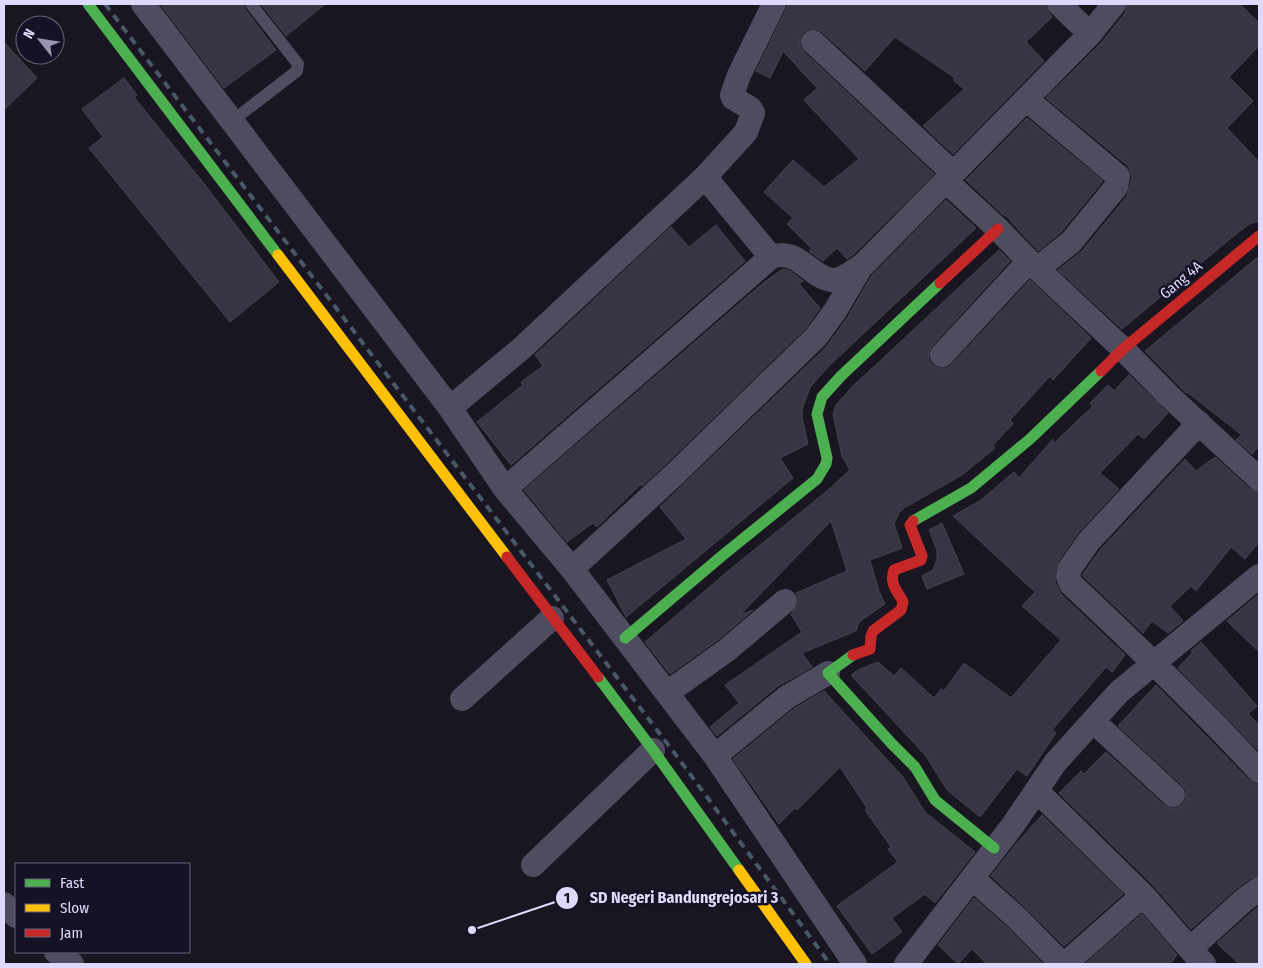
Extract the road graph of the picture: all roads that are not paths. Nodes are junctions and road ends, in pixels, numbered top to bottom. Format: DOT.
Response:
graph roads {
  1 [pos="88,4"];
  2 [pos="143,4"];
  3 [pos="251,4"];
  4 [pos="774,4"];
  5 [pos="1059,4"];
  6 [pos="1114,4"];
  7 [pos="1090,34"];
  8 [pos="813,42"];
  9 [pos="1026,99"];
  10 [pos="232,121"];
  11 [pos="705,177"];
  12 [pos="950,177"];
  13 [pos="998,229"];
  14 [pos="1259,236"];
  15 [pos="771,257"];
  16 [pos="864,264"];
  17 [pos="1033,265"];
  18 [pos="1122,349"];
  19 [pos="942,355"];
  20 [pos="450,408"];
  21 [pos="1198,423"];
  22 [pos="1259,479"];
  23 [pos="505,489"];
  24 [pos="572,569"];
  25 [pos="1259,576"];
  26 [pos="785,601"];
  27 [pos="552,618"];
  28 [pos="625,638"];
  29 [pos="1154,662"];
  30 [pos="828,673"];
  31 [pos="666,693"];
  32 [pos="462,699"];
  33 [pos="1093,721"];
  34 [pos="653,750"];
  35 [pos="714,756"];
  36 [pos="1259,771"];
  37 [pos="1037,791"];
  38 [pos="1173,795"];
  39 [pos="994,848"];
  40 [pos="533,865"];
  41 [pos="972,878"];
  42 [pos="1259,889"];
  43 [pos="1143,895"];
  44 [pos="4,904"];
  45 [pos="15,915"];
  46 [pos="57,953"];
  47 [pos="1197,957"];
  48 [pos="912,962"];
  49 [pos="72,964"];
  50 [pos="806,964"];
  51 [pos="855,964"];
  52 [pos="1063,964"];
  1 -- 27 [label="street"];
  2 -- 10 [label="street"];
  3 -- 10 [label="lane"];
  4 -- 11 [label="street"];
  5 -- 7 [label="street"];
  6 -- 7 [label="street"];
  7 -- 9 [label="street"];
  8 -- 12 [label="street"];
  9 -- 12 [label="street"];
  9 -- 17 [label="street"];
  10 -- 20 [label="street"];
  11 -- 15 [label="street"];
  11 -- 20 [label="street"];
  12 -- 13 [label="street"];
  12 -- 16 [label="street"];
  13 -- 17 [label="street"];
  13 -- 28 [label="street"];
  14 -- 18 [label="street, Gang 4A"];
  15 -- 16 [label="street"];
  15 -- 23 [label="street"];
  16 -- 24 [label="street"];
  17 -- 18 [label="street"];
  17 -- 19 [label="street"];
  18 -- 21 [label="street"];
  18 -- 30 [label="street, Gang 4A"];
  20 -- 23 [label="street"];
  21 -- 22 [label="street"];
  21 -- 29 [label="street"];
  23 -- 24 [label="street"];
  24 -- 28 [label="street"];
  25 -- 29 [label="street"];
  26 -- 31 [label="street"];
  27 -- 32 [label="street"];
  27 -- 34 [label="street"];
  28 -- 31 [label="street"];
  29 -- 33 [label="street"];
  29 -- 36 [label="street"];
  30 -- 35 [label="street"];
  30 -- 39 [label="street"];
  31 -- 35 [label="street"];
  33 -- 37 [label="street"];
  33 -- 38 [label="street"];
  34 -- 40 [label="street"];
  34 -- 50 [label="street"];
  35 -- 51 [label="street"];
  37 -- 39 [label="street"];
  37 -- 43 [label="street"];
  39 -- 41 [label="street"];
  41 -- 48 [label="street"];
  41 -- 52 [label="street"];
  42 -- 47 [label="street"];
  43 -- 47 [label="street"];
  43 -- 52 [label="street"];
  44 -- 45 [label="street"];
  46 -- 49 [label="street"];
}
